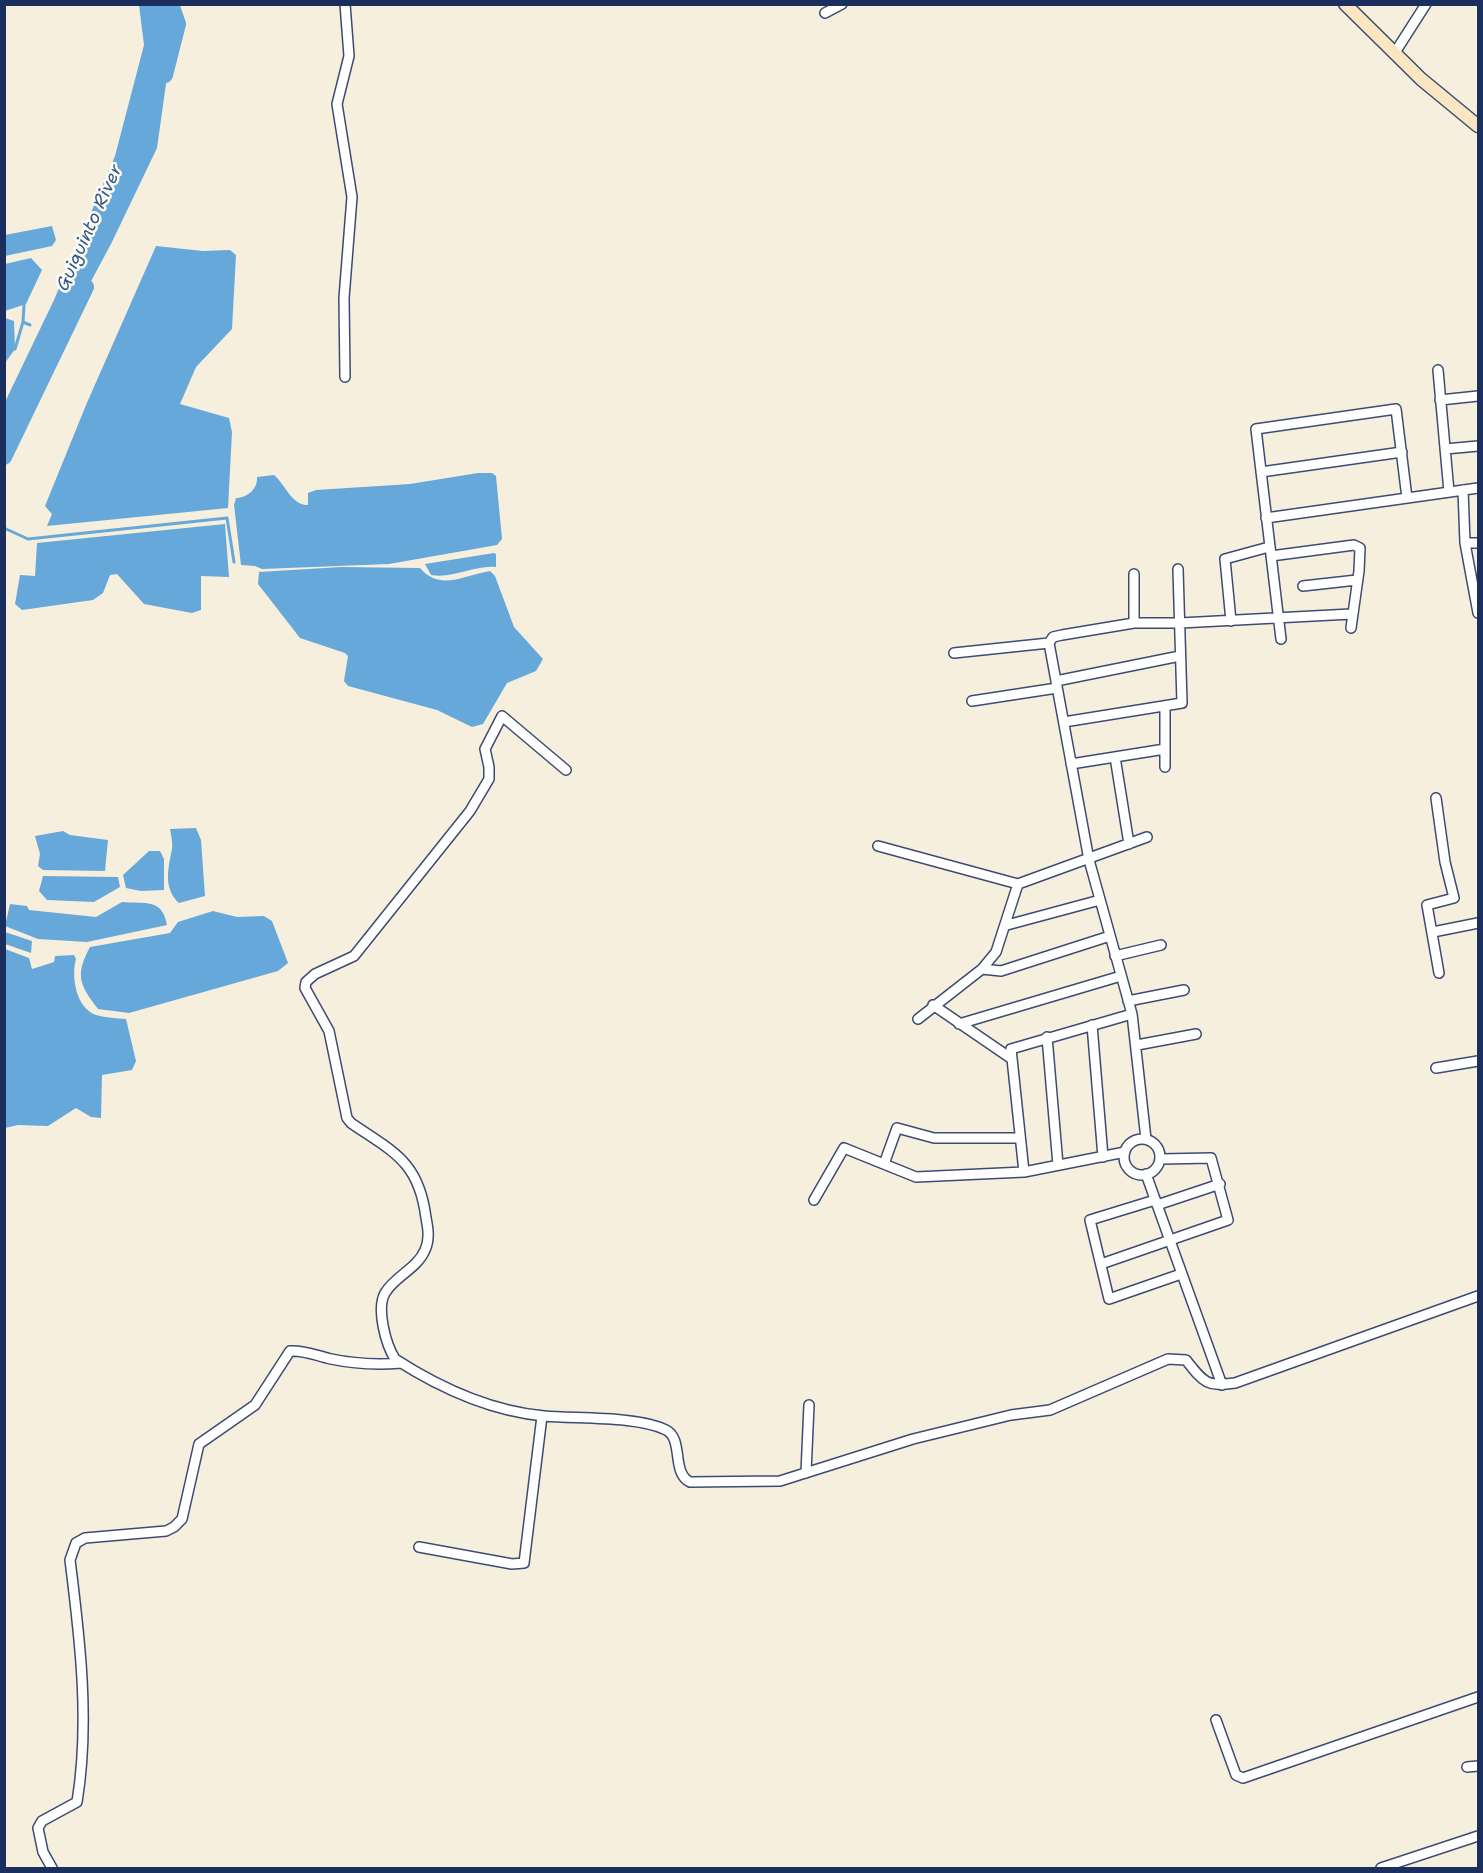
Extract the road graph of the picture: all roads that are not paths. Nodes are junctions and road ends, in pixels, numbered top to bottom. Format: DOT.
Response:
graph roads {
  1 [pos="345,4"];
  2 [pos="843,4"];
  3 [pos="1346,4"];
  4 [pos="1426,4"];
  5 [pos="825,13"];
  6 [pos="1394,54"];
  7 [pos="1479,126"];
  8 [pos="1438,370"];
  9 [pos="345,377"];
  10 [pos="1479,396"];
  11 [pos="1440,400"];
  12 [pos="1479,446"];
  13 [pos="1445,449"];
  14 [pos="1402,452"];
  15 [pos="1261,472"];
  16 [pos="1479,488"];
  17 [pos="1463,490"];
  18 [pos="1449,492"];
  19 [pos="1407,498"];
  20 [pos="1266,518"];
  21 [pos="1465,543"];
  22 [pos="1479,543"];
  23 [pos="1270,552"];
  24 [pos="1178,569"];
  25 [pos="1134,574"];
  26 [pos="1357,580"];
  27 [pos="1475,585"];
  28 [pos="1303,586"];
  29 [pos="1479,613"];
  30 [pos="1351,614"];
  31 [pos="1278,618"];
  32 [pos="1231,621"];
  33 [pos="1134,623"];
  34 [pos="1180,623"];
  35 [pos="1351,628"];
  36 [pos="1281,639"];
  37 [pos="1049,643"];
  38 [pos="954,653"];
  39 [pos="1180,656"];
  40 [pos="1057,684"];
  41 [pos="972,701"];
  42 [pos="1165,706"];
  43 [pos="1064,722"];
  44 [pos="1165,749"];
  45 [pos="1114,757"];
  46 [pos="1071,764"];
  47 [pos="1165,767"];
  48 [pos="566,770"];
  49 [pos="1436,798"];
  50 [pos="1147,837"];
  51 [pos="1129,844"];
  52 [pos="878,846"];
  53 [pos="1089,860"];
  54 [pos="1018,884"];
  55 [pos="1100,900"];
  56 [pos="1479,923"];
  57 [pos="1006,925"];
  58 [pos="1433,932"];
  59 [pos="1110,936"];
  60 [pos="1161,945"];
  61 [pos="1115,956"];
  62 [pos="982,969"];
  63 [pos="1439,973"];
  64 [pos="1121,976"];
  65 [pos="1184,990"];
  66 [pos="1128,1001"];
  67 [pos="933,1005"];
  68 [pos="1132,1014"];
  69 [pos="918,1018"];
  70 [pos="959,1024"];
  71 [pos="1092,1025"];
  72 [pos="1196,1034"];
  73 [pos="1047,1037"];
  74 [pos="1137,1045"];
  75 [pos="1012,1059"];
  76 [pos="1479,1061"];
  77 [pos="1437,1068"];
  78 [pos="1020,1138"];
  79 [pos="1146,1139"];
  80 [pos="1125,1152"];
  81 [pos="1103,1156"];
  82 [pos="1161,1159"];
  83 [pos="884,1164"];
  84 [pos="1058,1166"];
  85 [pos="1024,1172"];
  86 [pos="1146,1174"];
  87 [pos="1220,1184"];
  88 [pos="814,1200"];
  89 [pos="1156,1203"];
  90 [pos="1169,1240"];
  91 [pos="1101,1264"];
  92 [pos="1181,1274"];
  93 [pos="1479,1296"];
  94 [pos="401,1363"];
  95 [pos="1222,1385"];
  96 [pos="809,1405"];
  97 [pos="542,1416"];
  98 [pos="806,1473"];
  99 [pos="419,1547"];
  100 [pos="1479,1697"];
  101 [pos="1216,1720"];
  102 [pos="1479,1766"];
  103 [pos="1467,1767"];
  104 [pos="1479,1836"];
  105 [pos="52,1869"];
  106 [pos="1381,1869"];
  1 -- 9 [label="street"];
  2 -- 5 [label="street"];
  3 -- 6 [label="main road"];
  4 -- 6 [label="street"];
  6 -- 7 [label="main road"];
  8 -- 11 [label="street"];
  10 -- 11 [label="street"];
  11 -- 13 [label="street"];
  12 -- 13 [label="street"];
  13 -- 18 [label="street"];
  14 -- 15 [label="street"];
  14 -- 15 [label="street"];
  14 -- 19 [label="street"];
  15 -- 20 [label="street"];
  16 -- 17 [label="street"];
  17 -- 18 [label="street"];
  17 -- 21 [label="street"];
  18 -- 19 [label="street"];
  19 -- 20 [label="street"];
  20 -- 23 [label="street"];
  21 -- 22 [label="street"];
  21 -- 27 [label="street"];
  23 -- 26 [label="street"];
  23 -- 31 [label="street"];
  23 -- 32 [label="street"];
  24 -- 34 [label="street"];
  25 -- 33 [label="street"];
  26 -- 28 [label="street"];
  26 -- 30 [label="street"];
  27 -- 29 [label="street"];
  30 -- 31 [label="street"];
  30 -- 35 [label="street"];
  31 -- 32 [label="street"];
  31 -- 36 [label="street"];
  32 -- 34 [label="street"];
  33 -- 34 [label="street"];
  33 -- 37 [label="street"];
  34 -- 39 [label="street"];
  37 -- 38 [label="street"];
  37 -- 40 [label="street"];
  39 -- 40 [label="street"];
  39 -- 42 [label="street"];
  40 -- 41 [label="street"];
  40 -- 43 [label="street"];
  42 -- 43 [label="street"];
  42 -- 44 [label="street"];
  43 -- 46 [label="street"];
  44 -- 45 [label="street"];
  44 -- 47 [label="street"];
  45 -- 46 [label="street"];
  45 -- 51 [label="street"];
  46 -- 53 [label="street"];
  48 -- 94 [label="street"];
  49 -- 58 [label="street"];
  50 -- 51 [label="street"];
  51 -- 53 [label="street"];
  52 -- 54 [label="street"];
  53 -- 54 [label="street"];
  53 -- 55 [label="street"];
  54 -- 57 [label="street"];
  55 -- 57 [label="street"];
  55 -- 59 [label="street"];
  56 -- 58 [label="street"];
  57 -- 62 [label="street"];
  58 -- 63 [label="street"];
  59 -- 61 [label="street"];
  59 -- 62 [label="street"];
  60 -- 61 [label="street"];
  61 -- 64 [label="street"];
  62 -- 67 [label="street"];
  64 -- 66 [label="street"];
  64 -- 70 [label="street"];
  65 -- 66 [label="street"];
  66 -- 68 [label="street"];
  67 -- 69 [label="street"];
  67 -- 70 [label="street"];
  68 -- 71 [label="street"];
  68 -- 74 [label="street"];
  70 -- 75 [label="street"];
  71 -- 73 [label="street"];
  71 -- 81 [label="street"];
  72 -- 74 [label="street"];
  73 -- 75 [label="street"];
  73 -- 84 [label="street"];
  74 -- 79 [label="street"];
  75 -- 78 [label="street"];
  76 -- 77 [label="street"];
  78 -- 83 [label="street"];
  78 -- 85 [label="street"];
  79 -- 80 [label="street"];
  79 -- 82 [label="street"];
  80 -- 81 [label="street"];
  80 -- 86 [label="street"];
  81 -- 84 [label="street"];
  82 -- 86 [label="street"];
  82 -- 87 [label="street"];
  83 -- 85 [label="street"];
  83 -- 88 [label="street"];
  84 -- 85 [label="street"];
  86 -- 89 [label="street"];
  87 -- 89 [label="street"];
  87 -- 90 [label="street"];
  89 -- 90 [label="street"];
  89 -- 91 [label="street"];
  90 -- 91 [label="street"];
  90 -- 92 [label="street"];
  91 -- 92 [label="street"];
  92 -- 95 [label="street"];
  93 -- 95 [label="street"];
  94 -- 97 [label="street"];
  94 -- 105 [label="street"];
  95 -- 98 [label="street"];
  96 -- 98 [label="street"];
  97 -- 98 [label="street"];
  97 -- 99 [label="street"];
  100 -- 101 [label="street"];
  102 -- 103 [label="street"];
  104 -- 106 [label="street"];
}
